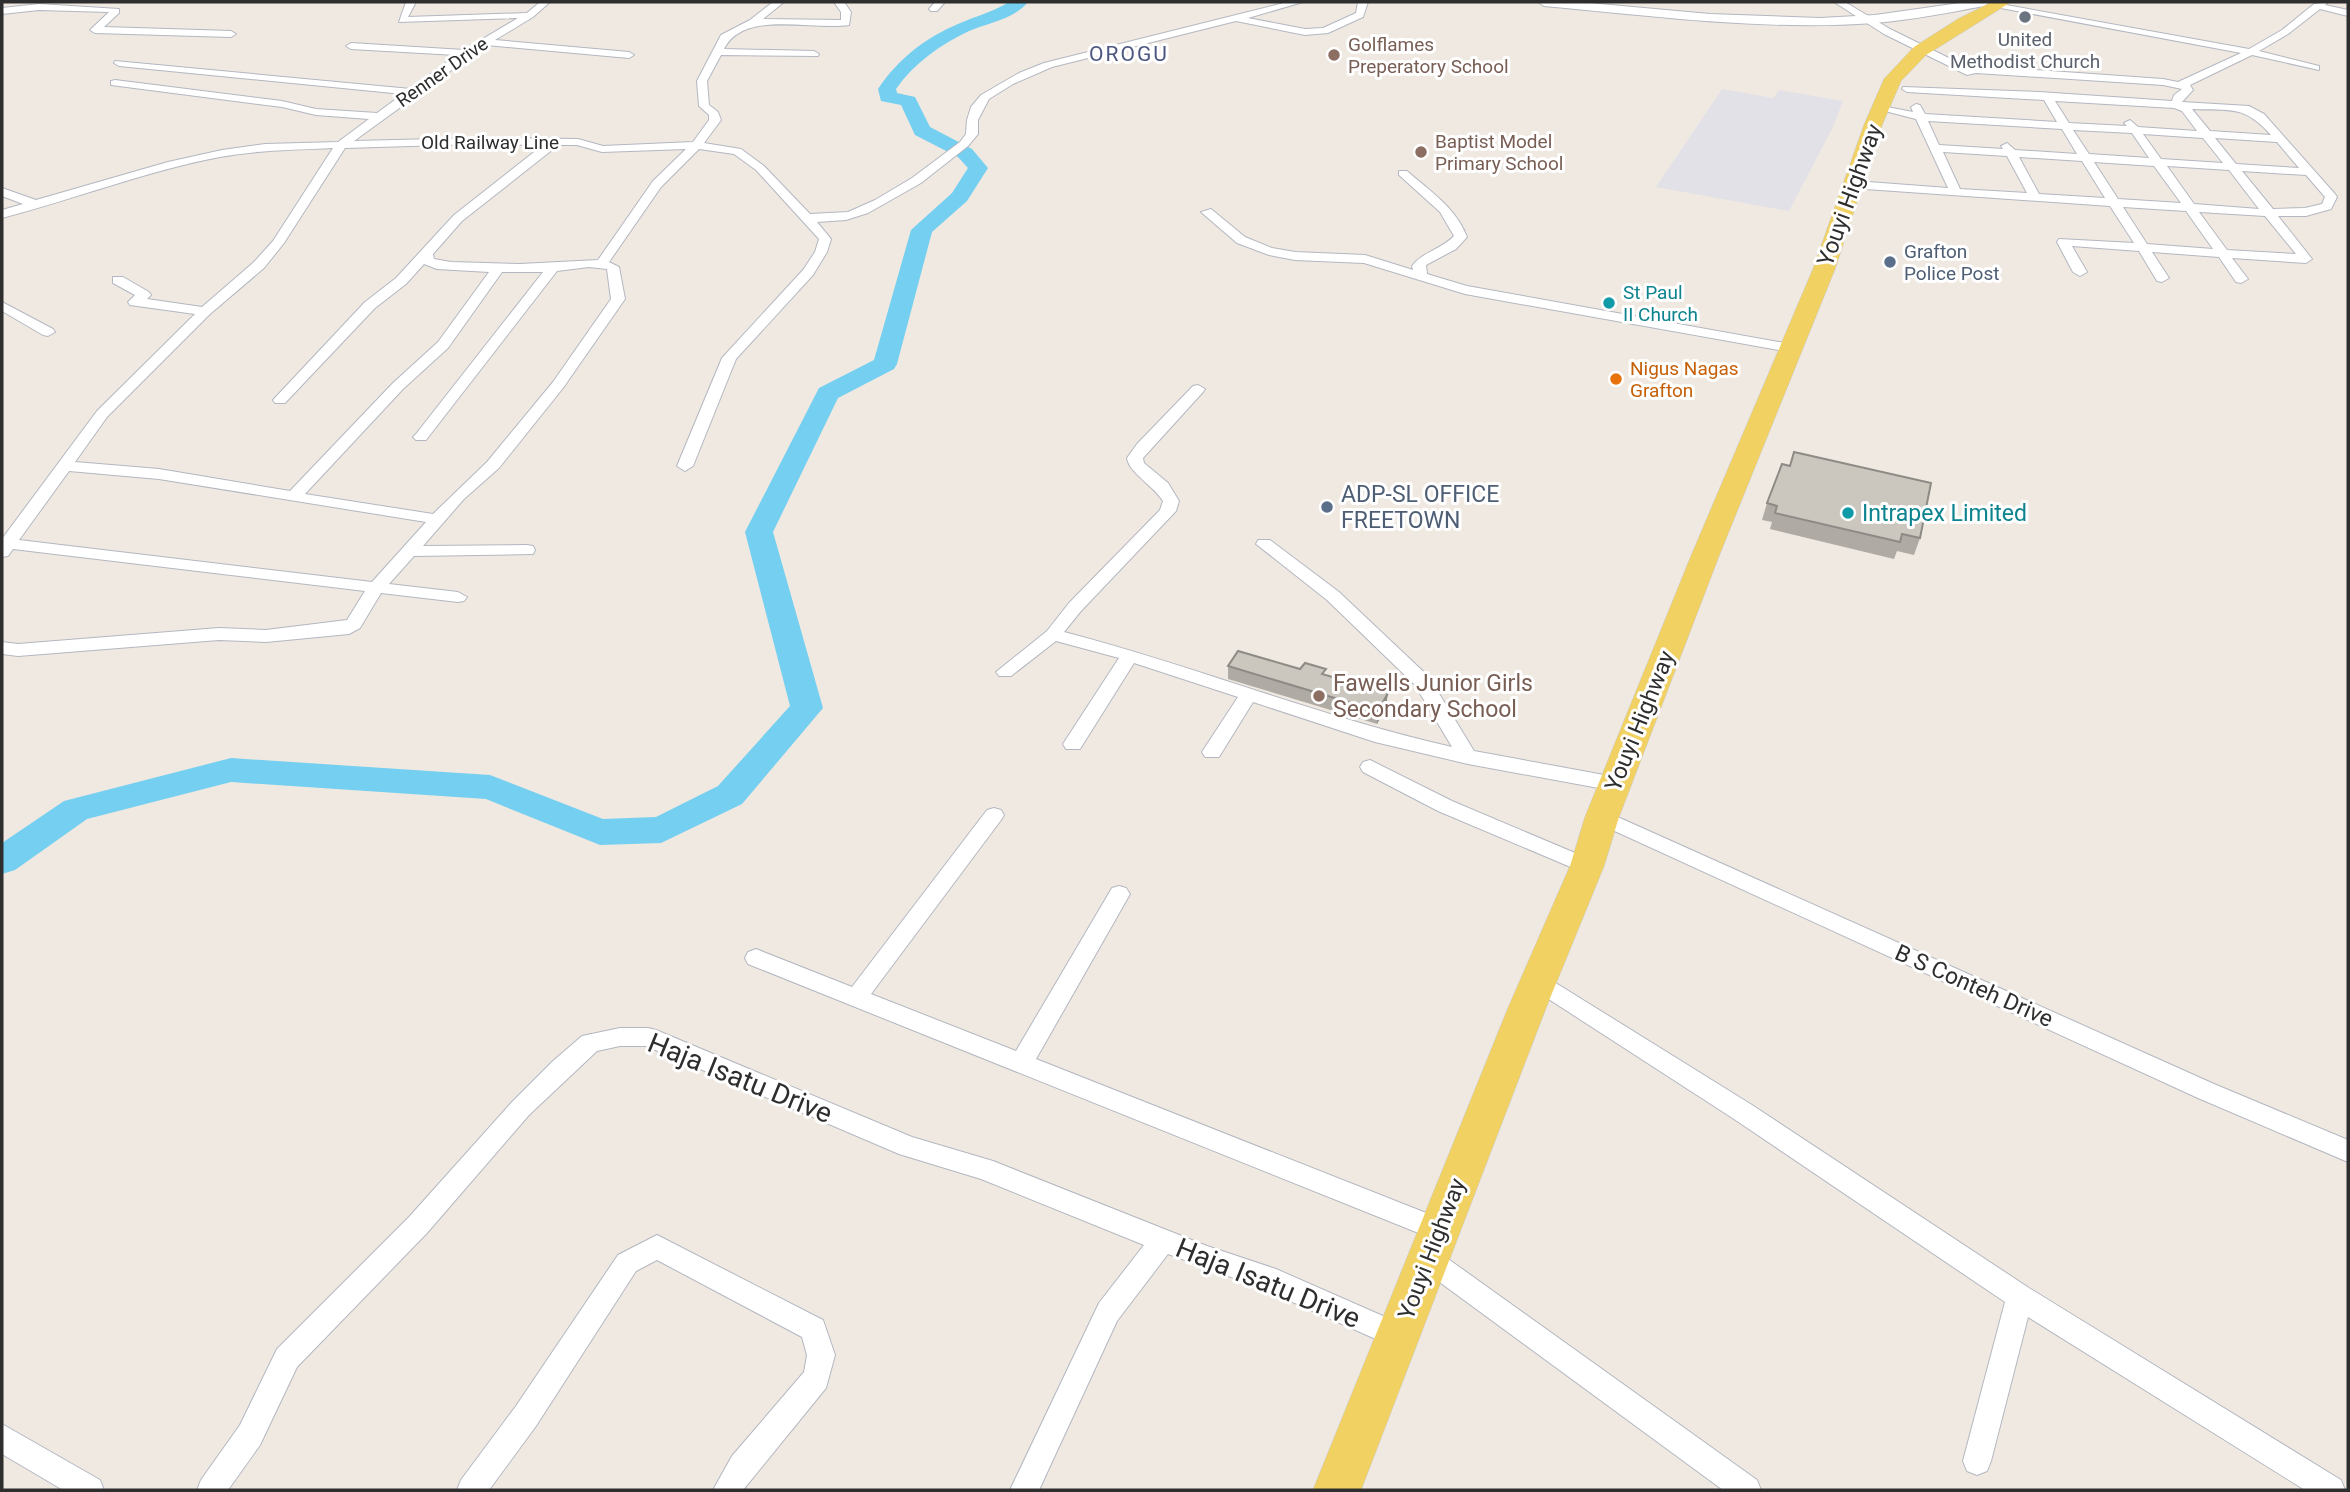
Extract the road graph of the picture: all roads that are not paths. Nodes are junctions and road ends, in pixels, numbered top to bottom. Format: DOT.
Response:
graph roads {
  1 [pos="411,2"];
  2 [pos="545,2"];
  3 [pos="779,2"];
  4 [pos="839,2"];
  5 [pos="1298,2"];
  6 [pos="1363,2"];
  7 [pos="1544,2"];
  8 [pos="1839,2"];
  9 [pos="1994,3"];
  10 [pos="2320,4"];
  11 [pos="2,11"];
  12 [pos="2348,13"];
  13 [pos="530,15"];
  14 [pos="1236,19"];
  15 [pos="753,22"];
  16 [pos="1867,22"];
  17 [pos="231,34"];
  18 [pos="483,42"];
  19 [pos="351,46"];
  20 [pos="1920,51"];
  21 [pos="715,52"];
  22 [pos="2250,52"];
  23 [pos="466,53"];
  24 [pos="814,54"];
  25 [pos="629,55"];
  26 [pos="119,63"];
  27 [pos="1959,68"];
  28 [pos="2315,68"];
  29 [pos="1984,79"];
  30 [pos="115,83"];
  31 [pos="1900,84"];
  32 [pos="2181,85"];
  33 [pos="413,92"];
  34 [pos="2047,97"];
  35 [pos="2114,101"];
  36 [pos="2176,105"];
  37 [pos="1881,107"];
  38 [pos="1985,107"];
  39 [pos="380,117"];
  40 [pos="1921,117"];
  41 [pos="2065,126"];
  42 [pos="2135,130"];
  43 [pos="2208,135"];
  44 [pos="2280,139"];
  45 [pos="550,142"];
  46 [pos="341,145"];
  47 [pos="696,145"];
  48 [pos="1935,148"];
  49 [pos="2011,153"];
  50 [pos="2085,157"];
  51 [pos="2157,162"];
  52 [pos="2233,167"];
  53 [pos="2309,172"];
  54 [pos="1403,173"];
  55 [pos="1855,185"];
  56 [pos="2,192"];
  57 [pos="1956,192"];
  58 [pos="2035,197"];
  59 [pos="2113,202"];
  60 [pos="35,204"];
  61 [pos="2190,207"];
  62 [pos="1207,212"];
  63 [pos="2270,213"];
  64 [pos="2,214"];
  65 [pos="807,218"];
  66 [pos="2142,247"];
  67 [pos="426,252"];
  68 [pos="2222,253"];
  69 [pos="602,263"];
  70 [pos="552,268"];
  71 [pos="498,269"];
  72 [pos="2080,272"];
  73 [pos="1421,276"];
  74 [pos="2162,278"];
  75 [pos="2241,279"];
  76 [pos="118,280"];
  77 [pos="2,306"];
  78 [pos="205,311"];
  79 [pos="48,332"];
  80 [pos="1790,348"];
  81 [pos="1198,389"];
  82 [pos="280,400"];
  83 [pos="421,438"];
  84 [pos="66,466"];
  85 [pos="685,466"];
  86 [pos="294,496"];
  87 [pos="438,519"];
  88 [pos="1264,544"];
  89 [pos="4,547"];
  90 [pos="527,550"];
  91 [pos="410,551"];
  92 [pos="375,589"];
  93 [pos="457,597"];
  94 [pos="1053,635"];
  95 [pos="2,648"];
  96 [pos="1130,655"];
  97 [pos="1005,673"];
  98 [pos="1249,694"];
  99 [pos="1073,744"];
  100 [pos="1212,752"];
  101 [pos="1468,757"];
  102 [pos="1370,767"];
  103 [pos="1615,783"];
  104 [pos="995,814"];
  105 [pos="1602,817"];
  106 [pos="1587,866"];
  107 [pos="1119,894"];
  108 [pos="756,958"];
  109 [pos="1538,981"];
  110 [pos="856,998"];
  111 [pos="1021,1064"];
  112 [pos="2348,1151"];
  113 [pos="1440,1230"];
  114 [pos="1163,1240"];
  115 [pos="1429,1259"];
  116 [pos="2020,1297"];
  117 [pos="1398,1336"];
  118 [pos="2,1438"];
  119 [pos="1977,1461"];
  120 [pos="2302,1482"];
  121 [pos="90,1490"];
  122 [pos="211,1490"];
  123 [pos="471,1490"];
  124 [pos="726,1490"];
  125 [pos="1024,1490"];
  126 [pos="1337,1490"];
  127 [pos="1747,1490"];
  128 [pos="2331,1490"];
  1 -- 13 [label="street"];
  2 -- 13 [label="street, Renner Drive"];
  3 -- 15 [label="street"];
  4 -- 15 [label="street"];
  5 -- 14 [label="street"];
  6 -- 14 [label="street"];
  7 -- 16 [label="street"];
  8 -- 16 [label="street"];
  9 -- 16 [label="street"];
  9 -- 20 [label="main road, Youyi Highway"];
  9 -- 22 [label="street"];
  10 -- 12 [label="street"];
  10 -- 22 [label="street"];
  11 -- 17 [label="street"];
  13 -- 18 [label="street, Renner Drive"];
  14 -- 65 [label="street"];
  15 -- 21 [label="street"];
  16 -- 20 [label="street"];
  18 -- 23 [label="street, Renner Drive"];
  18 -- 25 [label="street"];
  19 -- 23 [label="street"];
  20 -- 27 [label="street"];
  20 -- 31 [label="main road, Youyi Highway"];
  21 -- 24 [label="street"];
  21 -- 47 [label="street"];
  22 -- 28 [label="street"];
  22 -- 32 [label="street"];
  23 -- 33 [label="street, Renner Drive"];
  26 -- 33 [label="street"];
  27 -- 29 [label="street"];
  27 -- 32 [label="street"];
  29 -- 34 [label="street"];
  29 -- 38 [label="street"];
  30 -- 39 [label="street"];
  31 -- 37 [label="main road, Youyi Highway"];
  31 -- 38 [label="street"];
  31 -- 40 [label="street"];
  32 -- 36 [label="street"];
  33 -- 39 [label="street, Renner Drive"];
  34 -- 35 [label="street"];
  34 -- 38 [label="street"];
  34 -- 41 [label="street"];
  35 -- 36 [label="street"];
  35 -- 42 [label="street"];
  36 -- 43 [label="street"];
  36 -- 44 [label="street"];
  37 -- 40 [label="street"];
  37 -- 55 [label="main road, Youyi Highway"];
  38 -- 40 [label="street"];
  38 -- 41 [label="street"];
  38 -- 49 [label="street"];
  39 -- 46 [label="street, Renner Drive"];
  40 -- 48 [label="street"];
  41 -- 42 [label="street"];
  41 -- 50 [label="street"];
  42 -- 43 [label="street"];
  42 -- 51 [label="street"];
  43 -- 44 [label="street"];
  43 -- 52 [label="street"];
  44 -- 53 [label="street"];
  45 -- 46 [label="street, Old Railway Line"];
  45 -- 47 [label="street, Old Railway Line"];
  45 -- 67 [label="street"];
  46 -- 60 [label="street, Old Railway Line"];
  46 -- 78 [label="street"];
  47 -- 65 [label="street, Old Railway Line"];
  47 -- 69 [label="street"];
  48 -- 49 [label="street"];
  48 -- 57 [label="street"];
  49 -- 50 [label="street"];
  49 -- 58 [label="street"];
  50 -- 51 [label="street"];
  50 -- 59 [label="street"];
  51 -- 52 [label="street"];
  51 -- 61 [label="street"];
  52 -- 53 [label="street"];
  52 -- 63 [label="street"];
  53 -- 63 [label="street"];
  54 -- 73 [label="street"];
  55 -- 57 [label="street"];
  55 -- 80 [label="main road, Youyi Highway"];
  56 -- 60 [label="street"];
  57 -- 58 [label="street"];
  58 -- 59 [label="street"];
  59 -- 61 [label="street"];
  59 -- 66 [label="street"];
  60 -- 64 [label="street, Old Railway Line"];
  61 -- 63 [label="street"];
  61 -- 68 [label="street"];
  62 -- 73 [label="street"];
  63 -- 68 [label="street"];
  65 -- 85 [label="street, Old Railway Line"];
  66 -- 68 [label="street"];
  66 -- 72 [label="street"];
  66 -- 74 [label="street"];
  67 -- 71 [label="street"];
  67 -- 82 [label="street"];
  68 -- 75 [label="street"];
  69 -- 70 [label="street"];
  69 -- 87 [label="street"];
  70 -- 71 [label="street"];
  70 -- 83 [label="street"];
  71 -- 86 [label="street"];
  73 -- 80 [label="street"];
  76 -- 78 [label="street"];
  77 -- 79 [label="street"];
  78 -- 84 [label="street"];
  80 -- 103 [label="main road, Youyi Highway"];
  81 -- 94 [label="street"];
  84 -- 86 [label="street"];
  84 -- 89 [label="street"];
  86 -- 87 [label="street"];
  87 -- 91 [label="street"];
  88 -- 101 [label="street"];
  89 -- 92 [label="street"];
  90 -- 91 [label="street"];
  91 -- 92 [label="street"];
  92 -- 93 [label="street"];
  92 -- 95 [label="street"];
  94 -- 96 [label="street"];
  94 -- 97 [label="street"];
  96 -- 98 [label="street"];
  96 -- 99 [label="street"];
  98 -- 100 [label="street"];
  98 -- 101 [label="street"];
  101 -- 103 [label="street"];
  102 -- 106 [label="street"];
  103 -- 105 [label="main road, Youyi Highway"];
  104 -- 110 [label="street"];
  105 -- 106 [label="main road, Youyi Highway"];
  105 -- 112 [label="street, B S Conteh Drive"];
  106 -- 109 [label="main road, Youyi Highway"];
  107 -- 111 [label="street"];
  108 -- 110 [label="street"];
  109 -- 113 [label="main road, Youyi Highway"];
  109 -- 116 [label="street"];
  110 -- 111 [label="street"];
  111 -- 113 [label="street"];
  113 -- 115 [label="main road, Youyi Highway"];
  114 -- 117 [label="street, Haja Isatu Drive"];
  114 -- 122 [label="street, Haja Isatu Drive"];
  114 -- 125 [label="street"];
  115 -- 117 [label="main road, Youyi Highway"];
  115 -- 127 [label="street"];
  116 -- 119 [label="street"];
  116 -- 120 [label="street"];
  117 -- 126 [label="main road, Youyi Highway"];
  118 -- 121 [label="street"];
  120 -- 128 [label="street"];
  123 -- 124 [label="street"];
}
